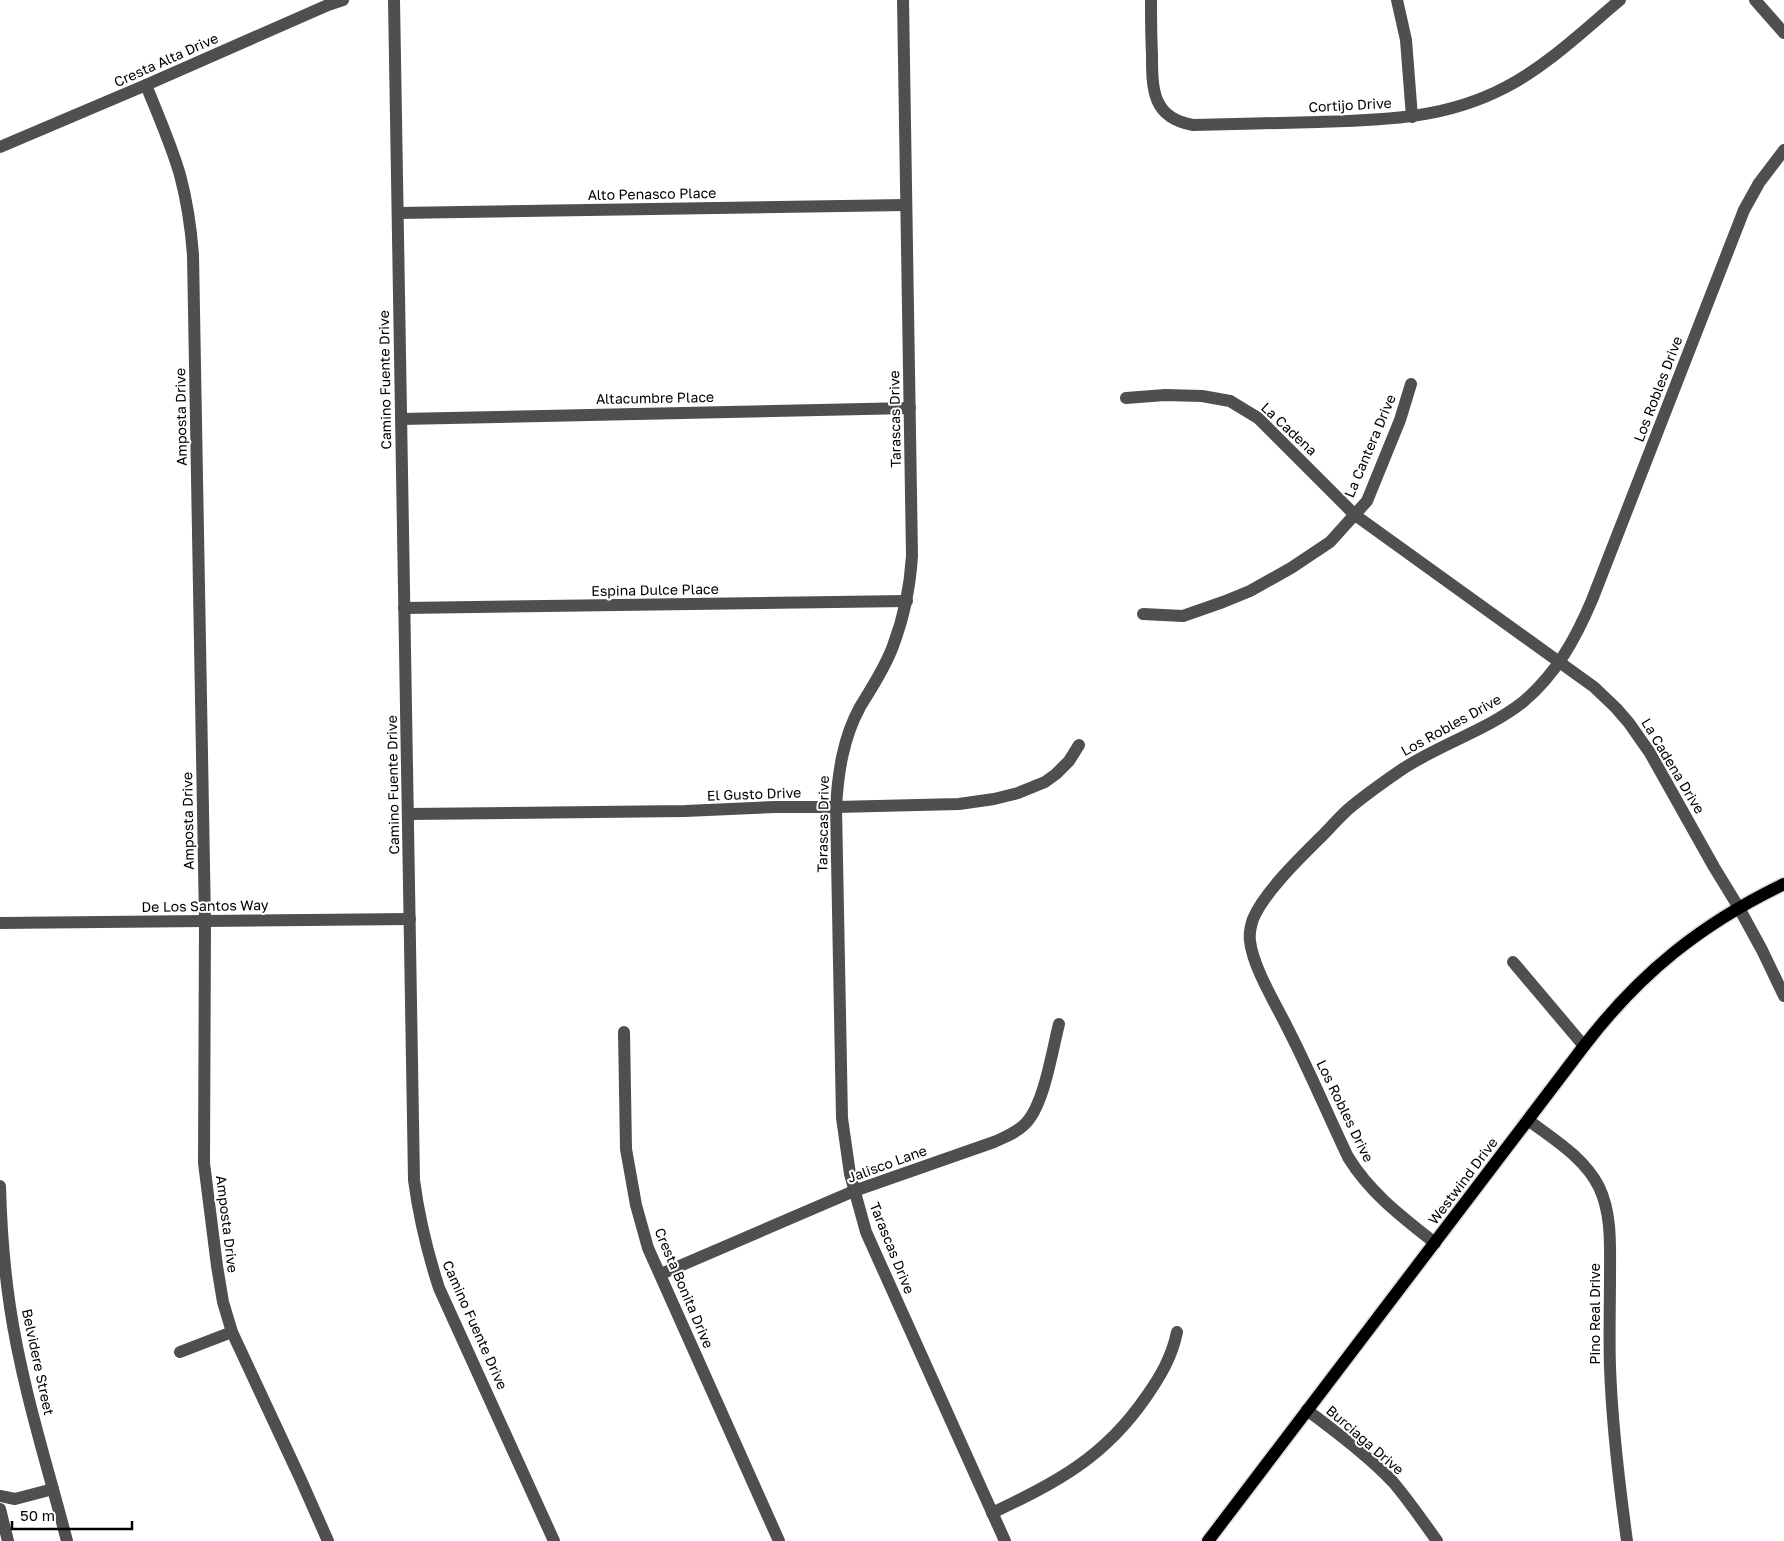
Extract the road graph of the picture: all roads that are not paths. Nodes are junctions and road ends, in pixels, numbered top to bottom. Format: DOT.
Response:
graph roads {
  1 [pos="343,0"];
  2 [pos="394,0"];
  3 [pos="903,0"];
  4 [pos="1151,0"];
  5 [pos="1397,0"];
  6 [pos="1620,0"];
  7 [pos="1755,0"];
  8 [pos="1784,33"];
  9 [pos="146,85"];
  10 [pos="1412,117"];
  11 [pos="0,147"];
  12 [pos="1784,150"];
  13 [pos="906,205"];
  14 [pos="398,213"];
  15 [pos="1411,384"];
  16 [pos="1126,398"];
  17 [pos="910,408"];
  18 [pos="401,419"];
  19 [pos="1355,515"];
  20 [pos="907,602"];
  21 [pos="404,608"];
  22 [pos="1143,614"];
  23 [pos="1560,663"];
  24 [pos="1079,745"];
  25 [pos="836,807"];
  26 [pos="408,814"];
  27 [pos="1784,884"];
  28 [pos="1740,908"];
  29 [pos="410,919"];
  30 [pos="205,921"];
  31 [pos="0,923"];
  32 [pos="1513,962"];
  33 [pos="1784,996"];
  34 [pos="1059,1024"];
  35 [pos="624,1032"];
  36 [pos="1584,1046"];
  37 [pos="1528,1120"];
  38 [pos="0,1186"];
  39 [pos="854,1191"];
  40 [pos="1435,1243"];
  41 [pos="661,1274"];
  42 [pos="5,1310"];
  43 [pos="232,1332"];
  44 [pos="1176,1332"];
  45 [pos="180,1352"];
  46 [pos="1307,1410"];
  47 [pos="53,1489"];
  48 [pos="0,1496"];
  49 [pos="0,1509"];
  50 [pos="992,1513"];
  51 [pos="8,1541"];
  52 [pos="67,1541"];
  53 [pos="328,1541"];
  54 [pos="554,1541"];
  55 [pos="779,1541"];
  56 [pos="1004,1541"];
  57 [pos="1208,1541"];
  58 [pos="1437,1541"];
  59 [pos="1626,1541"];
  1 -- 9 [label="street, Cresta Alta Drive"];
  2 -- 14 [label="street, Camino Fuente Drive"];
  3 -- 13 [label="street, Tarascas Drive"];
  4 -- 10 [label="street, Cortijo Drive"];
  5 -- 10 [label="street"];
  6 -- 10 [label="street, Cortijo Drive"];
  7 -- 8 [label="street"];
  9 -- 11 [label="street, Cresta Alta Drive"];
  9 -- 30 [label="street, Amposta Drive"];
  12 -- 23 [label="street, Los Robles Drive"];
  13 -- 14 [label="street, Alto Penasco Place"];
  13 -- 17 [label="street, Tarascas Drive"];
  14 -- 18 [label="street, Camino Fuente Drive"];
  15 -- 19 [label="street, La Cantera Drive"];
  16 -- 19 [label="street, La Cadena"];
  17 -- 18 [label="street, Altacumbre Place"];
  17 -- 20 [label="street, Tarascas Drive"];
  18 -- 21 [label="street, Camino Fuente Drive"];
  19 -- 22 [label="street, La Cantera Drive"];
  19 -- 23 [label="street, La Cadena Drive"];
  20 -- 21 [label="street, Espina Dulce Place"];
  20 -- 25 [label="street, Tarascas Drive"];
  21 -- 26 [label="street, Camino Fuente Drive"];
  23 -- 28 [label="street, La Cadena Drive"];
  23 -- 40 [label="street, Los Robles Drive"];
  24 -- 25 [label="street, El Gusto Drive"];
  25 -- 26 [label="street, El Gusto Drive"];
  25 -- 39 [label="street, Tarascas Drive"];
  26 -- 29 [label="street, Camino Fuente Drive"];
  27 -- 28 [label="main road, Westwind Drive"];
  28 -- 33 [label="street, La Cadena Drive"];
  28 -- 36 [label="main road, Westwind Drive"];
  29 -- 30 [label="street, De Los Santos Way"];
  29 -- 54 [label="street, Camino Fuente Drive"];
  30 -- 31 [label="street, De Los Santos Way"];
  30 -- 43 [label="street, Amposta Drive"];
  32 -- 36 [label="street"];
  34 -- 39 [label="street, Jalisco Lane"];
  35 -- 41 [label="street, Cresta Bonita Drive"];
  36 -- 37 [label="main road, Westwind Drive"];
  37 -- 40 [label="main road, Westwind Drive"];
  37 -- 59 [label="street, Pino Real Drive"];
  38 -- 42 [label="street, Belvidere Street"];
  39 -- 41 [label="street, Jalisco Lane"];
  39 -- 50 [label="street, Tarascas Drive"];
  40 -- 46 [label="main road, Westwind Drive"];
  41 -- 55 [label="street, Cresta Bonita Drive"];
  42 -- 47 [label="street, Belvidere Street"];
  43 -- 45 [label="street"];
  43 -- 53 [label="street, Amposta Drive"];
  44 -- 50 [label="street"];
  46 -- 57 [label="main road, Westwind Drive"];
  46 -- 58 [label="street, Burciaga Drive"];
  47 -- 48 [label="street"];
  47 -- 52 [label="street, Belvidere Street"];
  49 -- 51 [label="street"];
  50 -- 56 [label="street, Tarascas Drive"];
}
